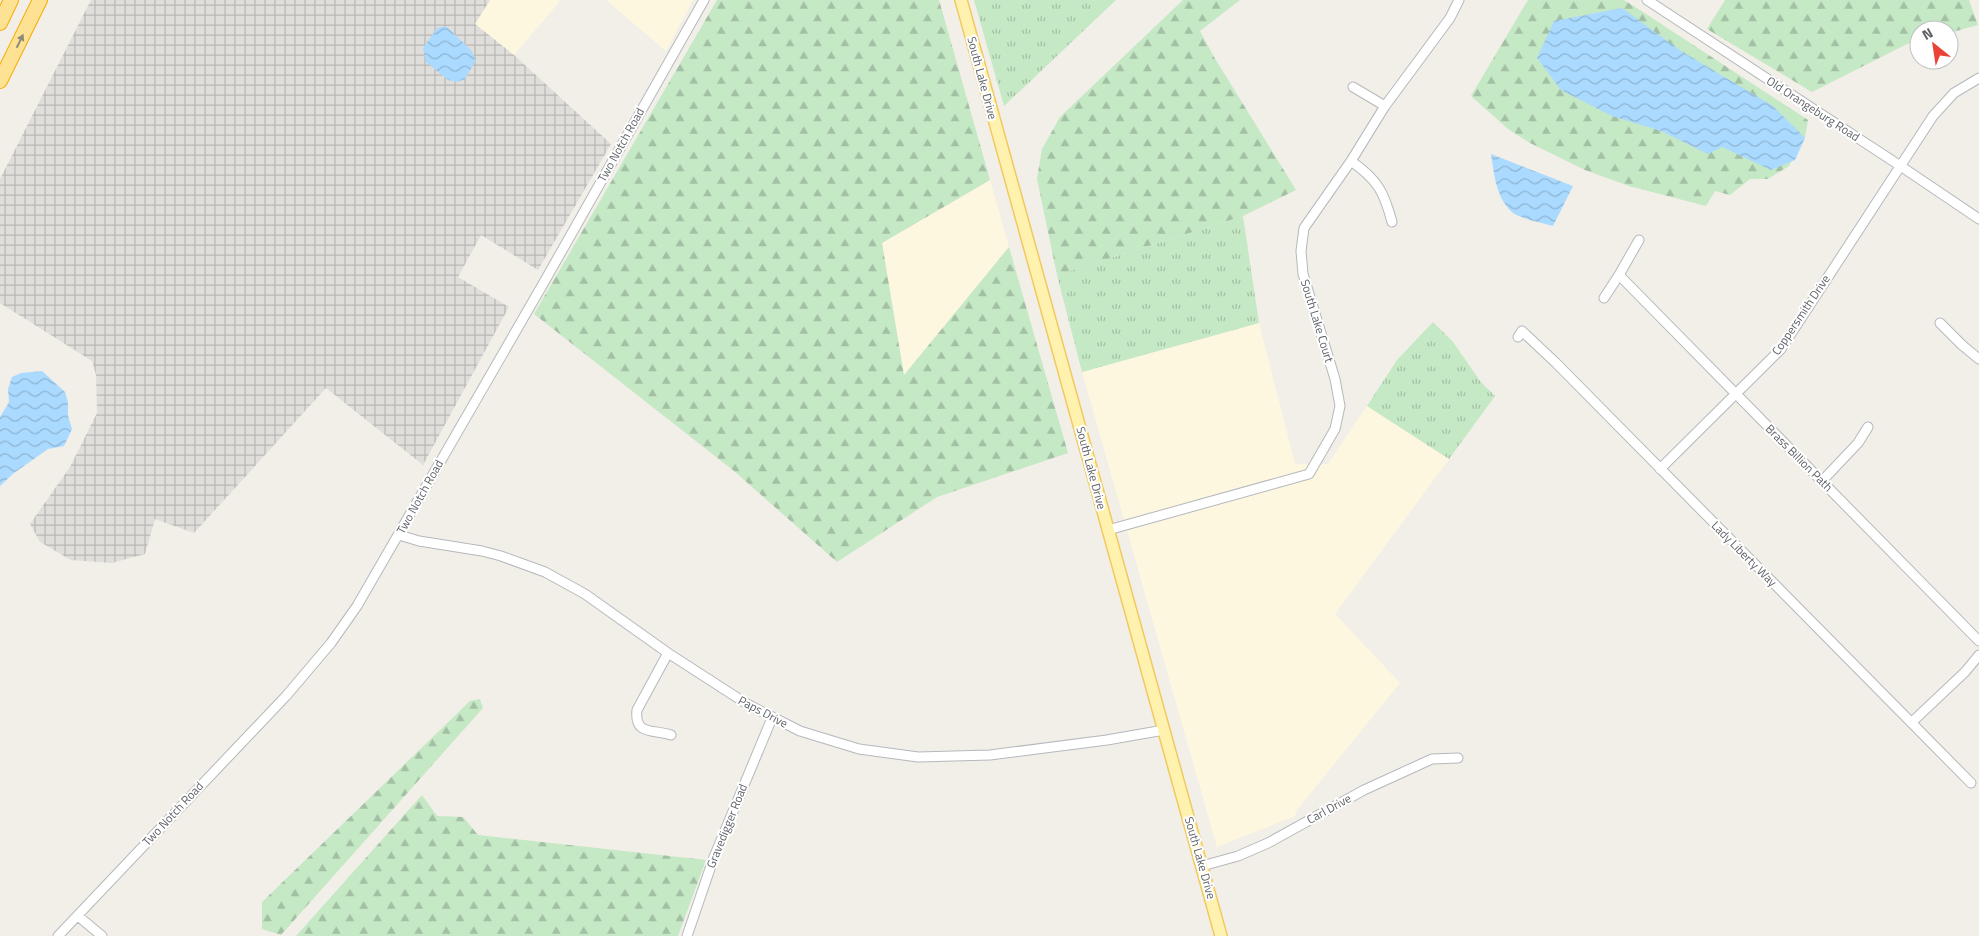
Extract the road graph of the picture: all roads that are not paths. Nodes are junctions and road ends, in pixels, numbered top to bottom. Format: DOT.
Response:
graph roads {
  1 [pos="12,0"];
  2 [pos="40,0"];
  3 [pos="704,0"];
  4 [pos="961,0"];
  5 [pos="1459,0"];
  6 [pos="1647,0"];
  7 [pos="0,23"];
  8 [pos="1979,78"];
  9 [pos="0,81"];
  10 [pos="1353,87"];
  11 [pos="1386,106"];
  12 [pos="1352,161"];
  13 [pos="1899,165"];
  14 [pos="1979,219"];
  15 [pos="1392,222"];
  16 [pos="1639,240"];
  17 [pos="1619,275"];
  18 [pos="1604,298"];
  19 [pos="1940,323"];
  20 [pos="1518,337"];
  21 [pos="1979,358"];
  22 [pos="1735,394"];
  23 [pos="1868,427"];
  24 [pos="1660,470"];
  25 [pos="1822,481"];
  26 [pos="1108,530"];
  27 [pos="399,536"];
  28 [pos="1979,640"];
  29 [pos="668,653"];
  30 [pos="1979,655"];
  31 [pos="772,718"];
  32 [pos="1912,722"];
  33 [pos="1164,730"];
  34 [pos="670,735"];
  35 [pos="1458,758"];
  36 [pos="1971,783"];
  37 [pos="1202,866"];
  38 [pos="78,916"];
  39 [pos="58,936"];
  40 [pos="102,936"];
  41 [pos="687,936"];
  42 [pos="1221,936"];
  1 -- 7 [label="highway"];
  9 -- 2 [label="highway, one-way"];
  3 -- 27 [label="street, Two Notch Road"];
  4 -- 26 [label="main road, South Lake Drive"];
  5 -- 11 [label="street, South Lake Court"];
  6 -- 13 [label="street, Old Orangeburg Road"];
  8 -- 13 [label="street, Coppersmith Drive"];
  10 -- 11 [label="street"];
  11 -- 12 [label="street, South Lake Court"];
  12 -- 15 [label="street"];
  12 -- 26 [label="street, South Lake Court"];
  13 -- 14 [label="street, Old Orangeburg Road"];
  13 -- 22 [label="street, Coppersmith Drive"];
  16 -- 17 [label="street"];
  17 -- 18 [label="street"];
  17 -- 22 [label="street, Brass Billion Path"];
  19 -- 21 [label="street"];
  20 -- 24 [label="street, Lady Liberty Way"];
  22 -- 24 [label="street, Coppersmith Drive"];
  22 -- 25 [label="street, Brass Billion Path"];
  23 -- 25 [label="street"];
  24 -- 32 [label="street, Lady Liberty Way"];
  25 -- 28 [label="street, Brass Billion Path"];
  26 -- 33 [label="main road, South Lake Drive"];
  27 -- 29 [label="street, Paps Drive"];
  27 -- 38 [label="street, Two Notch Road"];
  29 -- 31 [label="street, Paps Drive"];
  29 -- 34 [label="street"];
  30 -- 32 [label="street"];
  31 -- 33 [label="street, Paps Drive"];
  31 -- 41 [label="street, Gravedigger Road"];
  32 -- 36 [label="street, Lady Liberty Way"];
  33 -- 37 [label="main road, South Lake Drive"];
  35 -- 37 [label="street, Carl Drive"];
  37 -- 42 [label="main road, South Lake Drive"];
  38 -- 39 [label="street, Two Notch Road"];
  38 -- 40 [label="street"];
}
